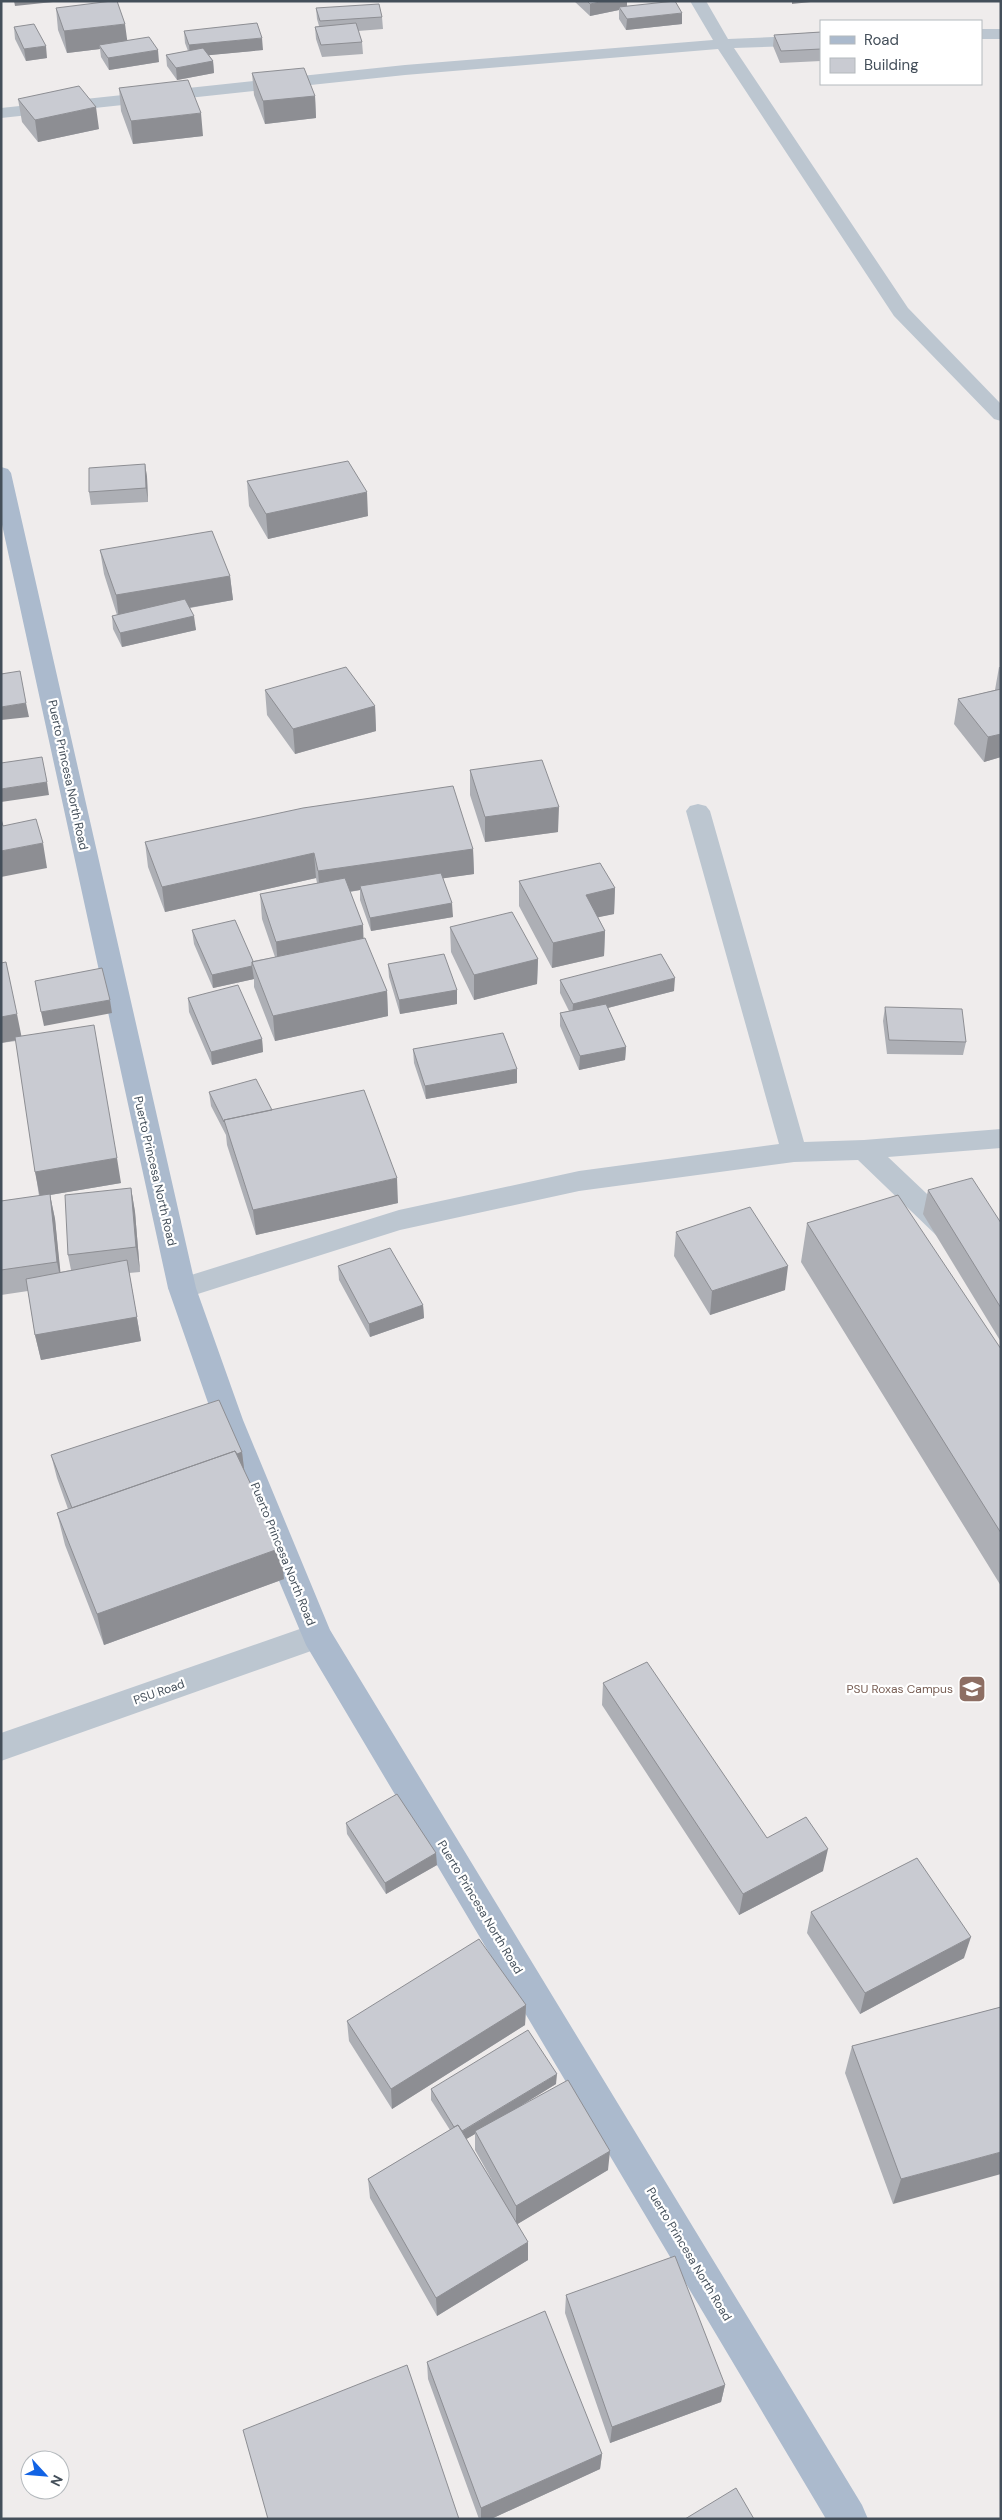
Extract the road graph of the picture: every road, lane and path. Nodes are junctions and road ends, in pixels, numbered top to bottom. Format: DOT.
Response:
graph roads {
  1 [pos="698,1"];
  2 [pos="982,34"];
  3 [pos="1001,34"];
  4 [pos="820,40"];
  5 [pos="723,44"];
  6 [pos="1,113"];
  7 [pos="1001,414"];
  8 [pos="2,478"];
  9 [pos="698,811"];
  10 [pos="1001,1138"];
  11 [pos="864,1150"];
  12 [pos="794,1152"];
  13 [pos="1001,1281"];
  14 [pos="182,1288"];
  15 [pos="317,1636"];
  16 [pos="1,1747"];
  17 [pos="848,2519"];
  1 -- 5 [label="street"];
  2 -- 3 [label="street"];
  4 -- 5 [label="street"];
  5 -- 6 [label="street"];
  5 -- 7 [label="street"];
  8 -- 14 [label="main road, Puerto Princesa North Road"];
  9 -- 12 [label="street"];
  10 -- 11 [label="street"];
  11 -- 12 [label="street"];
  11 -- 13 [label="street"];
  12 -- 14 [label="street"];
  14 -- 15 [label="main road, Puerto Princesa North Road"];
  15 -- 16 [label="street, PSU Road"];
  15 -- 17 [label="main road, Puerto Princesa North Road"];
}
